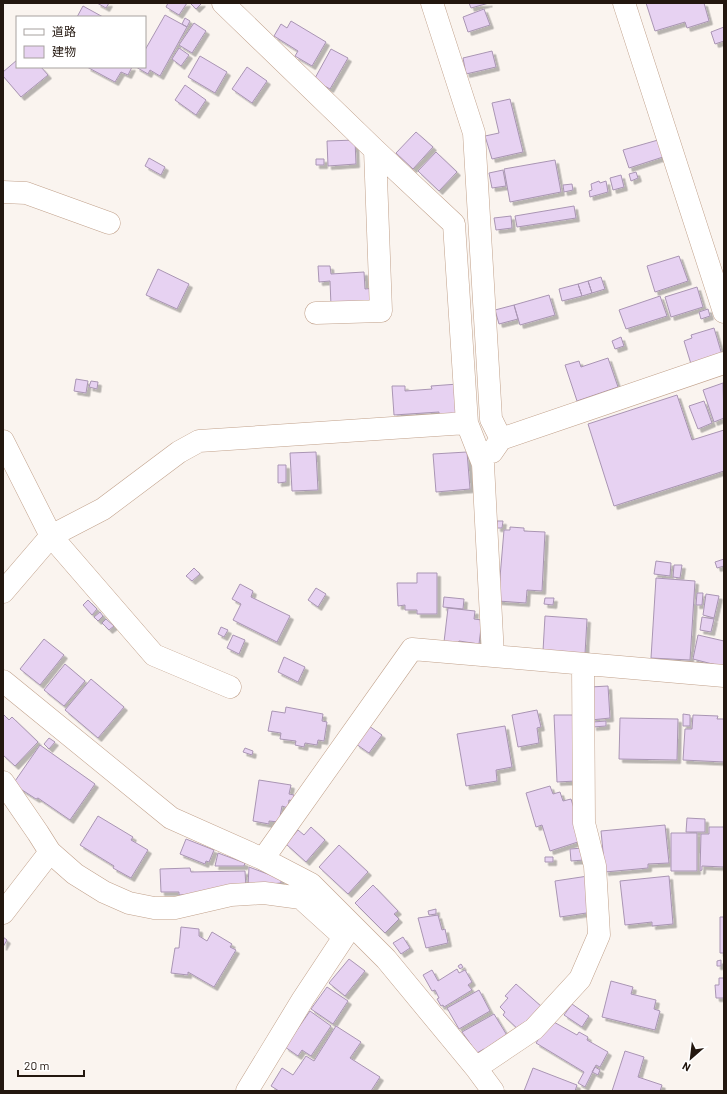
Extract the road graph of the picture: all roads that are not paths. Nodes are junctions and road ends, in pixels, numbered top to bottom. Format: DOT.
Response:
graph roads {
  1 [pos="223,3"];
  2 [pos="432,3"];
  3 [pos="624,3"];
  4 [pos="375,150"];
  5 [pos="3,192"];
  6 [pos="109,223"];
  7 [pos="724,312"];
  8 [pos="316,313"];
  9 [pos="724,363"];
  10 [pos="467,423"];
  11 [pos="501,439"];
  12 [pos="3,441"];
  13 [pos="484,464"];
  14 [pos="51,536"];
  15 [pos="3,592"];
  16 [pos="493,656"];
  17 [pos="582,664"];
  18 [pos="724,676"];
  19 [pos="3,681"];
  20 [pos="230,687"];
  21 [pos="3,782"];
  22 [pos="50,852"];
  23 [pos="263,859"];
  24 [pos="306,891"];
  25 [pos="3,913"];
  26 [pos="476,1068"];
  27 [pos="247,1091"];
  28 [pos="493,1091"];
  1 -- 4 [label="street"];
  2 -- 11 [label="street"];
  3 -- 7 [label="street"];
  4 -- 8 [label="street"];
  4 -- 10 [label="street"];
  5 -- 6 [label="street"];
  9 -- 11 [label="street"];
  10 -- 13 [label="street"];
  10 -- 14 [label="street"];
  11 -- 13 [label="street"];
  12 -- 14 [label="street"];
  13 -- 16 [label="street"];
  14 -- 15 [label="street"];
  14 -- 20 [label="street"];
  16 -- 17 [label="street"];
  16 -- 23 [label="street"];
  17 -- 18 [label="street"];
  17 -- 26 [label="street"];
  19 -- 23 [label="street"];
  21 -- 22 [label="street"];
  22 -- 24 [label="street"];
  22 -- 25 [label="street"];
  23 -- 24 [label="street"];
  24 -- 26 [label="street"];
  24 -- 27 [label="street"];
  26 -- 28 [label="street"];
}
